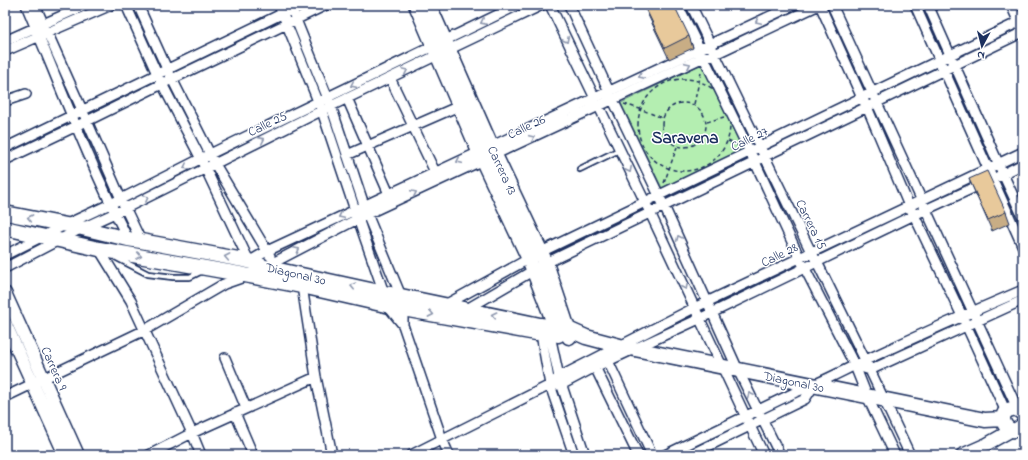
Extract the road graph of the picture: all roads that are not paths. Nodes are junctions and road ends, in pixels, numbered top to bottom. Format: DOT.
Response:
graph roads {
  1 [pos="26,5"];
  2 [pos="35,5"];
  3 [pos="86,5"];
  4 [pos="111,5"];
  5 [pos="126,5"];
  6 [pos="138,5"];
  7 [pos="326,5"];
  8 [pos="416,5"];
  9 [pos="429,5"];
  10 [pos="518,5"];
  11 [pos="542,5"];
  12 [pos="550,5"];
  13 [pos="569,5"];
  14 [pos="678,5"];
  15 [pos="691,5"];
  16 [pos="794,5"];
  17 [pos="819,5"];
  18 [pos="832,5"];
  19 [pos="914,5"];
  20 [pos="928,5"];
  21 [pos="1011,5"];
  22 [pos="294,6"];
  23 [pos="281,9"];
  24 [pos="291,22"];
  25 [pos="1022,26"];
  26 [pos="41,30"];
  27 [pos="5,41"];
  28 [pos="710,44"];
  29 [pos="441,48"];
  30 [pos="699,48"];
  31 [pos="5,51"];
  32 [pos="714,54"];
  33 [pos="950,55"];
  34 [pos="704,57"];
  35 [pos="939,61"];
  36 [pos="955,65"];
  37 [pos="167,69"];
  38 [pos="944,70"];
  39 [pos="157,74"];
  40 [pos="390,78"];
  41 [pos="172,79"];
  42 [pos="162,84"];
  43 [pos="609,92"];
  44 [pos="872,93"];
  45 [pos="26,94"];
  46 [pos="347,98"];
  47 [pos="594,98"];
  48 [pos="862,98"];
  49 [pos="613,100"];
  50 [pos="5,101"];
  51 [pos="329,102"];
  52 [pos="877,103"];
  53 [pos="320,106"];
  54 [pos="459,106"];
  55 [pos="599,107"];
  56 [pos="867,107"];
  57 [pos="82,110"];
  58 [pos="71,116"];
  59 [pos="87,121"];
  60 [pos="76,126"];
  61 [pos="413,127"];
  62 [pos="368,146"];
  63 [pos="760,147"];
  64 [pos="5,148"];
  65 [pos="619,150"];
  66 [pos="750,152"];
  67 [pos="1023,152"];
  68 [pos="487,153"];
  69 [pos="210,154"];
  70 [pos="347,155"];
  71 [pos="764,156"];
  72 [pos="201,159"];
  73 [pos="5,160"];
  74 [pos="755,162"];
  75 [pos="998,163"];
  76 [pos="215,164"];
  77 [pos="1023,164"];
  78 [pos="206,168"];
  79 [pos="988,168"];
  80 [pos="580,169"];
  81 [pos="435,172"];
  82 [pos="1003,174"];
  83 [pos="993,179"];
  84 [pos="389,194"];
  85 [pos="659,196"];
  86 [pos="121,199"];
  87 [pos="922,200"];
  88 [pos="645,202"];
  89 [pos="111,204"];
  90 [pos="664,206"];
  91 [pos="908,206"];
  92 [pos="126,208"];
  93 [pos="355,210"];
  94 [pos="366,210"];
  95 [pos="926,210"];
  96 [pos="5,213"];
  97 [pos="115,213"];
  98 [pos="650,213"];
  99 [pos="914,215"];
  100 [pos="1023,217"];
  101 [pos="358,219"];
  102 [pos="65,225"];
  103 [pos="5,228"];
  104 [pos="82,228"];
  105 [pos="43,236"];
  106 [pos="61,240"];
  107 [pos="134,240"];
  108 [pos="1023,247"];
  109 [pos="99,249"];
  110 [pos="267,251"];
  111 [pos="811,252"];
  112 [pos="5,255"];
  113 [pos="800,259"];
  114 [pos="250,261"];
  115 [pos="537,261"];
  116 [pos="817,262"];
  117 [pos="270,264"];
  118 [pos="5,268"];
  119 [pos="805,268"];
  120 [pos="234,273"];
  121 [pos="248,275"];
  122 [pos="224,284"];
  123 [pos="302,286"];
  124 [pos="1020,291"];
  125 [pos="5,293"];
  126 [pos="386,299"];
  127 [pos="1021,301"];
  128 [pos="402,302"];
  129 [pos="708,302"];
  130 [pos="445,305"];
  131 [pos="694,308"];
  132 [pos="467,309"];
  133 [pos="973,311"];
  134 [pos="712,313"];
  135 [pos="962,316"];
  136 [pos="699,319"];
  137 [pos="978,322"];
  138 [pos="19,323"];
  139 [pos="403,325"];
  140 [pos="967,326"];
  141 [pos="6,327"];
  142 [pos="145,330"];
  143 [pos="554,331"];
  144 [pos="620,346"];
  145 [pos="634,349"];
  146 [pos="225,358"];
  147 [pos="865,360"];
  148 [pos="608,361"];
  149 [pos="596,362"];
  150 [pos="855,366"];
  151 [pos="722,367"];
  152 [pos="738,370"];
  153 [pos="870,370"];
  154 [pos="316,377"];
  155 [pos="44,379"];
  156 [pos="560,381"];
  157 [pos="33,384"];
  158 [pos="550,385"];
  159 [pos="814,385"];
  160 [pos="867,396"];
  161 [pos="5,397"];
  162 [pos="884,400"];
  163 [pos="246,408"];
  164 [pos="758,411"];
  165 [pos="235,413"];
  166 [pos="745,417"];
  167 [pos="1017,419"];
  168 [pos="762,420"];
  169 [pos="750,426"];
  170 [pos="192,432"];
  171 [pos="442,439"];
  172 [pos="65,455"];
  173 [pos="78,455"];
  174 [pos="149,455"];
  175 [pos="201,455"];
  176 [pos="253,455"];
  177 [pos="332,455"];
  178 [pos="411,455"];
  179 [pos="449,455"];
  180 [pos="574,455"];
  181 [pos="585,455"];
  182 [pos="638,455"];
  183 [pos="652,455"];
  184 [pos="665,455"];
  185 [pos="690,455"];
  186 [pos="764,455"];
  187 [pos="780,455"];
  188 [pos="895,455"];
  189 [pos="910,455"];
  190 [pos="962,455"];
  1 -- 26 [label="street"];
  2 -- 26 [label="street"];
  3 -- 26 [label="street"];
  4 -- 26 [label="street"];
  5 -- 39 [label="street"];
  6 -- 37 [label="street"];
  7 -- 24 [label="street"];
  8 -- 29 [label="main road, Carrera 13"];
  9 -- 29 [label="main road, Carrera 13"];
  10 -- 29 [label="street, Calle 25, one-way"];
  11 -- 29 [label="street, Calle 25"];
  12 -- 47 [label="street, one-way"];
  13 -- 43 [label="street"];
  14 -- 30 [label="street, Carrera 15"];
  15 -- 28 [label="street, Carrera 15"];
  16 -- 28 [label="street, Calle 26, one-way"];
  17 -- 32 [label="street, Calle 26"];
  17 -- 48 [label="street"];
  18 -- 44 [label="street"];
  19 -- 35 [label="street"];
  20 -- 33 [label="street"];
  21 -- 25 [label="street"];
  22 -- 23 [label="street"];
  22 -- 24 [label="street"];
  23 -- 24 [label="street"];
  23 -- 37 [label="street"];
  24 -- 41 [label="street"];
  24 -- 51 [label="street"];
  24 -- 53 [label="street"];
  25 -- 33 [label="street, Calle 27"];
  25 -- 36 [label="street, Calle 27"];
  26 -- 27 [label="street"];
  26 -- 31 [label="street"];
  26 -- 57 [label="street"];
  26 -- 58 [label="street"];
  28 -- 30 [label="street, Calle 26"];
  28 -- 32 [label="street, Carrera 15"];
  40 -- 29 [label="street, Calle 25, one-way"];
  29 -- 51 [label="street, Calle 25, one-way"];
  29 -- 54 [label="main road, Carrera 13"];
  29 -- 68 [label="main road, Carrera 13"];
  30 -- 34 [label="street, Carrera 15"];
  30 -- 43 [label="street, Calle 26, one-way"];
  32 -- 34 [label="street, Calle 26"];
  32 -- 63 [label="street, Carrera 15"];
  33 -- 35 [label="street, Calle 27"];
  33 -- 36 [label="street"];
  49 -- 34 [label="street, Calle 26, one-way"];
  34 -- 66 [label="street, Carrera 15"];
  35 -- 38 [label="street"];
  35 -- 44 [label="street, Calle 27"];
  36 -- 38 [label="street, Calle 27"];
  36 -- 75 [label="street"];
  37 -- 39 [label="street"];
  37 -- 41 [label="street"];
  38 -- 52 [label="street, Calle 27"];
  38 -- 79 [label="street"];
  39 -- 42 [label="street"];
  39 -- 57 [label="street"];
  40 -- 46 [label="street, Calle 25"];
  40 -- 61 [label="street"];
  41 -- 42 [label="street"];
  41 -- 69 [label="street"];
  42 -- 59 [label="street"];
  42 -- 72 [label="street"];
  43 -- 47 [label="street, Calle 26"];
  43 -- 49 [label="street"];
  44 -- 48 [label="street, Calle 27"];
  44 -- 52 [label="street"];
  45 -- 50 [label="street"];
  46 -- 51 [label="street, Calle 25"];
  46 -- 62 [label="street"];
  47 -- 55 [label="street"];
  47 -- 68 [label="street, Calle 26"];
  48 -- 56 [label="street"];
  48 -- 63 [label="street, Calle 27"];
  49 -- 55 [label="street, Calle 26"];
  49 -- 85 [label="street"];
  51 -- 53 [label="street, Calle 25"];
  51 -- 70 [label="street"];
  52 -- 56 [label="street, Calle 27"];
  52 -- 87 [label="street"];
  53 -- 69 [label="street, Calle 25"];
  76 -- 53 [label="street, Calle 25, one-way"];
  53 -- 93 [label="street"];
  54 -- 61 [label="street"];
  54 -- 68 [label="main road, Carrera 13"];
  55 -- 65 [label="street"];
  68 -- 55 [label="street, Calle 26, one-way"];
  56 -- 71 [label="street, Calle 27"];
  56 -- 91 [label="street"];
  57 -- 58 [label="street"];
  57 -- 59 [label="street"];
  58 -- 60 [label="street"];
  58 -- 64 [label="street"];
  59 -- 60 [label="street"];
  59 -- 86 [label="street"];
  60 -- 73 [label="street"];
  60 -- 89 [label="street"];
  61 -- 62 [label="street"];
  61 -- 81 [label="street"];
  62 -- 70 [label="street"];
  62 -- 84 [label="street"];
  63 -- 66 [label="street, Calle 27"];
  63 -- 71 [label="street, Carrera 15"];
  65 -- 80 [label="lane"];
  65 -- 88 [label="street, one-way"];
  66 -- 74 [label="street, Carrera 15"];
  66 -- 85 [label="street, Calle 27"];
  67 -- 75 [label="street, Calle 28"];
  68 -- 81 [label="street, Calle 26, one-way"];
  94 -- 68 [label="street, Calle 26, one-way"];
  68 -- 115 [label="main road, Carrera 13"];
  69 -- 72 [label="street, Calle 25"];
  69 -- 76 [label="street"];
  70 -- 94 [label="street"];
  71 -- 74 [label="street, Calle 27"];
  71 -- 111 [label="street, Carrera 15"];
  72 -- 78 [label="street"];
  72 -- 86 [label="street, Calle 25, one-way"];
  74 -- 90 [label="street, Calle 27"];
  74 -- 113 [label="street, Carrera 15"];
  75 -- 79 [label="street, Calle 28"];
  75 -- 82 [label="street"];
  76 -- 78 [label="street, Calle 25"];
  76 -- 110 [label="street"];
  77 -- 82 [label="street, Calle 28"];
  92 -- 78 [label="street, Calle 25, one-way"];
  78 -- 114 [label="street"];
  79 -- 83 [label="street"];
  79 -- 87 [label="street, Calle 28"];
  81 -- 84 [label="street, Calle 26"];
  82 -- 83 [label="street, Calle 28"];
  82 -- 100 [label="street"];
  83 -- 95 [label="street, Calle 28"];
  83 -- 108 [label="street"];
  84 -- 94 [label="street, Calle 26"];
  85 -- 88 [label="street, Calle 27"];
  85 -- 90 [label="street"];
  86 -- 89 [label="street, Calle 25"];
  86 -- 92 [label="street"];
  87 -- 91 [label="street, Calle 28"];
  87 -- 95 [label="street"];
  88 -- 98 [label="street"];
  88 -- 115 [label="street, Calle 27"];
  89 -- 97 [label="street"];
  89 -- 102 [label="street, Calle 25"];
  90 -- 98 [label="street, Calle 27"];
  129 -- 90 [label="street, one-way"];
  91 -- 99 [label="street"];
  91 -- 111 [label="street, Calle 28"];
  92 -- 97 [label="street, Calle 25"];
  92 -- 107 [label="street"];
  93 -- 94 [label="street, Calle 26"];
  93 -- 101 [label="street"];
  93 -- 110 [label="street, Calle 26, one-way"];
  94 -- 101 [label="street, Calle 26"];
  94 -- 128 [label="street"];
  95 -- 99 [label="street, Calle 28"];
  95 -- 133 [label="street"];
  102 -- 96 [label="main road, Diagonal 30, one-way"];
  97 -- 104 [label="street, Calle 25"];
  97 -- 107 [label="street"];
  98 -- 115 [label="street, Calle 27"];
  98 -- 131 [label="street, one-way"];
  99 -- 116 [label="street, Calle 28"];
  99 -- 135 [label="street"];
  117 -- 101 [label="street, Calle 26, one-way"];
  101 -- 126 [label="street"];
  102 -- 104 [label="main road, Diagonal 30"];
  102 -- 105 [label="street, Calle 25"];
  103 -- 105 [label="main road, Diagonal 30"];
  104 -- 106 [label="street, Calle 25"];
  104 -- 107 [label="main road, Diagonal 30"];
  105 -- 106 [label="main road, Diagonal 30"];
  105 -- 112 [label="street, Calle 25"];
  106 -- 109 [label="main road, Diagonal 30"];
  106 -- 118 [label="street, Calle 25"];
  114 -- 107 [label="main road, Diagonal 30, one-way"];
  109 -- 120 [label="main road, Diagonal 30"];
  109 -- 142 [label="street"];
  110 -- 114 [label="street, Calle 26"];
  110 -- 117 [label="street"];
  111 -- 113 [label="street, Calle 28"];
  111 -- 116 [label="street, Carrera 15"];
  113 -- 119 [label="street, Carrera 15"];
  113 -- 129 [label="street, Calle 28"];
  114 -- 117 [label="main road, Diagonal 30"];
  114 -- 120 [label="street, Calle 26"];
  115 -- 130 [label="street, Calle 27"];
  115 -- 132 [label="street, Calle 27"];
  115 -- 143 [label="main road, Carrera 13"];
  116 -- 119 [label="street, Calle 28"];
  116 -- 147 [label="street, Carrera 15"];
  117 -- 121 [label="street, Calle 26"];
  126 -- 117 [label="main road, Diagonal 30, one-way"];
  119 -- 134 [label="street, Calle 28"];
  119 -- 150 [label="street, Carrera 15"];
  120 -- 121 [label="main road, Diagonal 30"];
  120 -- 122 [label="street, Calle 26"];
  121 -- 122 [label="street, Calle 26"];
  121 -- 123 [label="main road, Diagonal 30"];
  122 -- 142 [label="street, Calle 26"];
  123 -- 126 [label="main road, Diagonal 30"];
  123 -- 154 [label="street"];
  124 -- 127 [label="street"];
  124 -- 133 [label="street"];
  125 -- 138 [label="street, Carrera 9"];
  126 -- 128 [label="main road, Diagonal 30"];
  126 -- 139 [label="street"];
  127 -- 137 [label="street"];
  128 -- 130 [label="main road, Diagonal 30"];
  128 -- 139 [label="street"];
  128 -- 143 [label="main road, Diagonal 30, one-way"];
  129 -- 131 [label="street, Calle 28"];
  129 -- 134 [label="street"];
  130 -- 132 [label="main road, Diagonal 30"];
  131 -- 136 [label="street"];
  131 -- 144 [label="street, Calle 28"];
  143 -- 132 [label="main road, Diagonal 30, one-way"];
  133 -- 135 [label="street"];
  133 -- 137 [label="street"];
  134 -- 136 [label="street, Calle 28"];
  134 -- 152 [label="street"];
  135 -- 140 [label="street"];
  135 -- 147 [label="street"];
  136 -- 145 [label="street, Calle 28"];
  136 -- 151 [label="street"];
  137 -- 140 [label="street"];
  137 -- 167 [label="street"];
  138 -- 141 [label="street"];
  138 -- 155 [label="street, Carrera 9"];
  139 -- 171 [label="street"];
  140 -- 153 [label="street"];
  140 -- 167 [label="street"];
  141 -- 157 [label="street, Carrera 9"];
  142 -- 155 [label="street, Calle 26"];
  142 -- 170 [label="street"];
  143 -- 144 [label="main road, Diagonal 30"];
  143 -- 156 [label="street"];
  143 -- 158 [label="street"];
  144 -- 145 [label="main road, Diagonal 30"];
  144 -- 149 [label="street, Calle 28"];
  145 -- 148 [label="street, Calle 28"];
  145 -- 151 [label="main road, Diagonal 30"];
  146 -- 163 [label="street"];
  147 -- 150 [label="street"];
  147 -- 153 [label="street, Carrera 15"];
  148 -- 149 [label="street"];
  148 -- 183 [label="street"];
  149 -- 156 [label="street, Calle 28"];
  149 -- 182 [label="street"];
  150 -- 153 [label="street"];
  150 -- 159 [label="street"];
  150 -- 160 [label="street, Carrera 15"];
  151 -- 152 [label="main road, Diagonal 30"];
  151 -- 166 [label="street"];
  152 -- 159 [label="main road, Diagonal 30"];
  164 -- 152 [label="street, one-way"];
  153 -- 162 [label="street, Carrera 15"];
  154 -- 163 [label="street"];
  154 -- 177 [label="street"];
  155 -- 157 [label="street, Calle 26"];
  155 -- 173 [label="street, Carrera 9"];
  156 -- 158 [label="street, Calle 28"];
  156 -- 181 [label="street"];
  157 -- 161 [label="street, Calle 26"];
  157 -- 172 [label="street, Carrera 9"];
  158 -- 171 [label="street, Calle 28"];
  158 -- 180 [label="street"];
  159 -- 160 [label="main road, Diagonal 30"];
  159 -- 164 [label="street"];
  159 -- 168 [label="street"];
  160 -- 162 [label="main road, Diagonal 30"];
  160 -- 188 [label="street, Carrera 15"];
  162 -- 167 [label="main road, Diagonal 30"];
  162 -- 189 [label="street, Carrera 15"];
  163 -- 165 [label="street"];
  164 -- 166 [label="street"];
  164 -- 168 [label="street"];
  165 -- 170 [label="street"];
  165 -- 176 [label="street"];
  166 -- 169 [label="street"];
  166 -- 184 [label="street"];
  167 -- 190 [label="street"];
  168 -- 169 [label="street"];
  168 -- 187 [label="street"];
  169 -- 185 [label="street"];
  169 -- 186 [label="street"];
  170 -- 174 [label="street"];
  170 -- 175 [label="street"];
  171 -- 178 [label="street, Calle 28"];
  171 -- 179 [label="street"];
}
